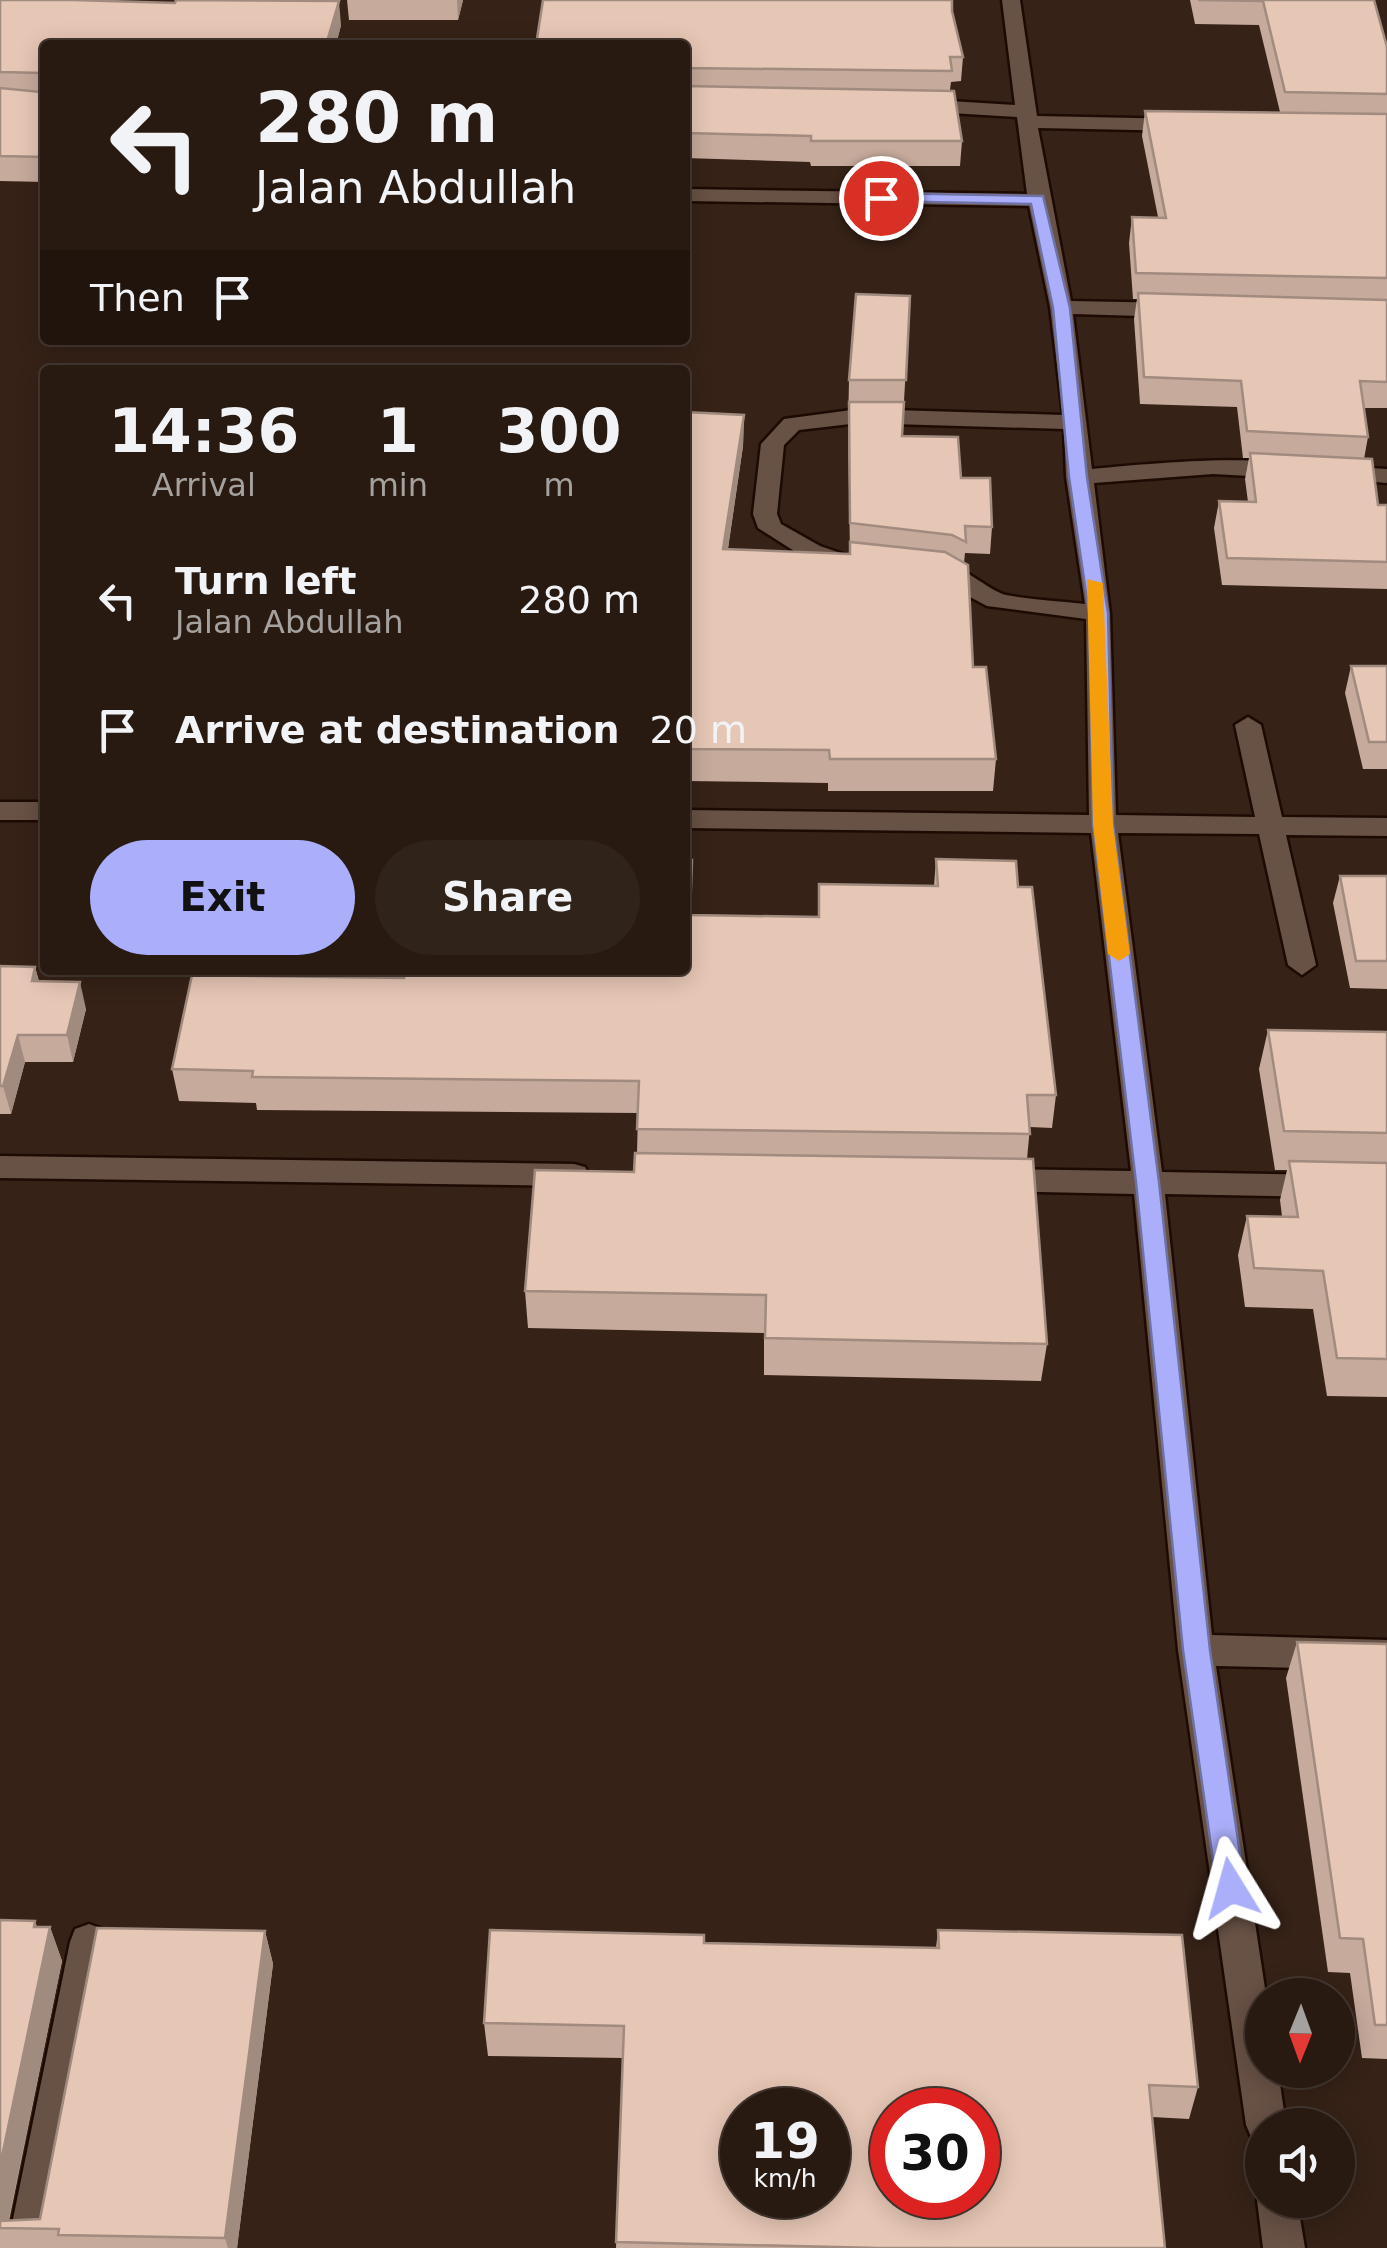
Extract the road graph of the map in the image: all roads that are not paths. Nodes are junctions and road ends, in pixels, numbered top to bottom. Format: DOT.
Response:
graph roads {
  1 [pos="1011,0"];
  2 [pos="904,104"];
  3 [pos="1025,117"];
  4 [pos="1197,125"];
  5 [pos="690,196"];
  6 [pos="1038,200"];
  7 [pos="1061,308"];
  8 [pos="1195,310"];
  9 [pos="1073,422"];
  10 [pos="1387,476"];
  11 [pos="1078,477"];
  12 [pos="872,567"];
  13 [pos="912,570"];
  14 [pos="1098,613"];
  15 [pos="1248,725"];
  16 [pos="0,811"];
  17 [pos="40,812"];
  18 [pos="690,819"];
  19 [pos="1103,824"];
  20 [pos="1271,826"];
  21 [pos="1387,827"];
  22 [pos="1302,965"];
  23 [pos="0,1167"];
  24 [pos="613,1175"];
  25 [pos="970,1180"];
  26 [pos="1148,1182"];
  27 [pos="1387,1187"];
  28 [pos="1196,1650"];
  29 [pos="1387,1655"];
  30 [pos="88,1942"];
  31 [pos="1263,2108"];
  32 [pos="1280,2218"];
  33 [pos="28,2248"];
  34 [pos="1284,2248"];
  1 -- 3 [label="street"];
  2 -- 3 [label="street"];
  3 -- 4 [label="street"];
  3 -- 6 [label="street"];
  5 -- 6 [label="street"];
  6 -- 7 [label="street"];
  7 -- 8 [label="street"];
  7 -- 9 [label="street"];
  9 -- 11 [label="street"];
  9 -- 12 [label="street"];
  10 -- 11 [label="street"];
  11 -- 14 [label="street"];
  13 -- 14 [label="street"];
  14 -- 19 [label="street"];
  15 -- 20 [label="street"];
  16 -- 17 [label="street"];
  18 -- 19 [label="street"];
  19 -- 20 [label="street"];
  19 -- 26 [label="street"];
  20 -- 21 [label="street"];
  20 -- 22 [label="street"];
  23 -- 24 [label="street"];
  25 -- 26 [label="street"];
  26 -- 27 [label="street"];
  26 -- 28 [label="street"];
  28 -- 29 [label="street"];
  28 -- 31 [label="street"];
  30 -- 33 [label="street"];
  32 -- 34 [label="street"];
}
